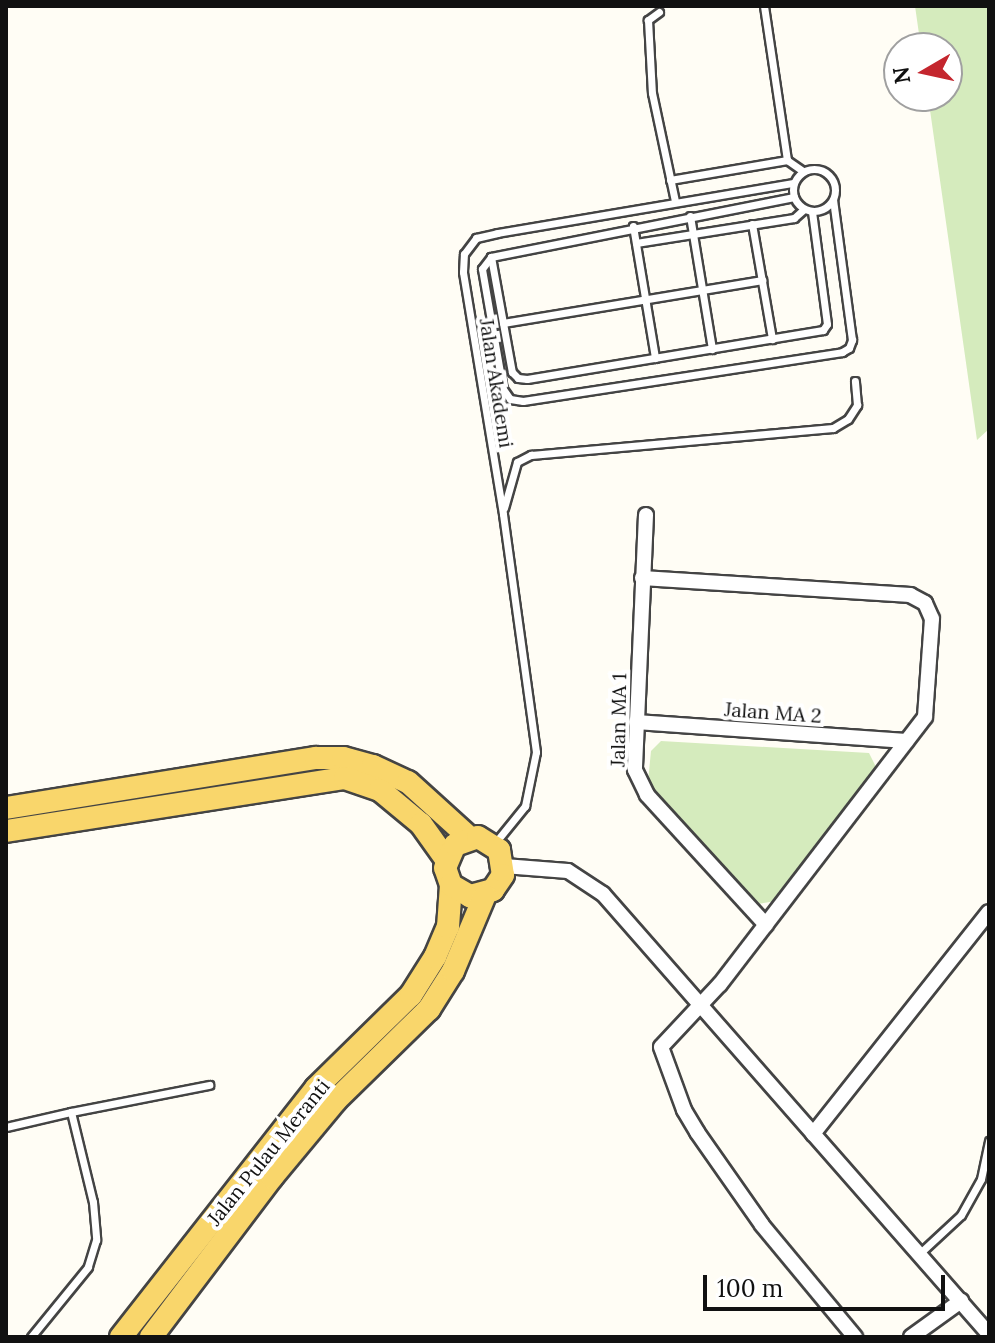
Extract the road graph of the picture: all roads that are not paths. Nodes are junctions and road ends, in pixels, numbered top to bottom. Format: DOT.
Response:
graph roads {
  1 [pos="764,6"];
  2 [pos="659,12"];
  3 [pos="787,160"];
  4 [pos="803,171"];
  5 [pos="670,180"];
  6 [pos="793,183"];
  7 [pos="794,197"];
  8 [pos="833,200"];
  9 [pos="675,201"];
  10 [pos="808,210"];
  11 [pos="690,216"];
  12 [pos="752,224"];
  13 [pos="633,226"];
  14 [pos="693,234"];
  15 [pos="636,243"];
  16 [pos="491,257"];
  17 [pos="762,280"];
  18 [pos="702,290"];
  19 [pos="645,299"];
  20 [pos="503,323"];
  21 [pos="772,339"];
  22 [pos="712,349"];
  23 [pos="655,358"];
  24 [pos="855,381"];
  25 [pos="503,514"];
  26 [pos="646,515"];
  27 [pos="642,578"];
  28 [pos="636,722"];
  29 [pos="906,741"];
  30 [pos="6,808"];
  31 [pos="6,831"];
  32 [pos="470,838"];
  33 [pos="494,844"];
  34 [pos="446,859"];
  35 [pos="504,866"];
  36 [pos="451,885"];
  37 [pos="485,895"];
  38 [pos="989,912"];
  39 [pos="766,925"];
  40 [pos="703,1005"];
  41 [pos="209,1085"];
  42 [pos="71,1112"];
  43 [pos="6,1127"];
  44 [pos="813,1134"];
  45 [pos="989,1141"];
  46 [pos="919,1254"];
  47 [pos="961,1301"];
  48 [pos="989,1334"];
  49 [pos="31,1337"];
  50 [pos="121,1337"];
  51 [pos="151,1337"];
  52 [pos="855,1337"];
  53 [pos="911,1337"];
  1 -- 3 [label="lane"];
  2 -- 5 [label="lane"];
  3 -- 4 [label="lane"];
  3 -- 5 [label="lane"];
  4 -- 6 [label="lane"];
  4 -- 8 [label="lane"];
  5 -- 9 [label="lane"];
  6 -- 7 [label="lane"];
  6 -- 9 [label="lane, Jalan Akademi"];
  7 -- 10 [label="lane"];
  7 -- 11 [label="lane"];
  8 -- 10 [label="lane"];
  8 -- 16 [label="lane"];
  9 -- 25 [label="lane, Jalan Akademi"];
  10 -- 12 [label="lane"];
  10 -- 21 [label="lane"];
  11 -- 13 [label="lane"];
  11 -- 14 [label="lane"];
  12 -- 14 [label="lane"];
  12 -- 17 [label="lane"];
  13 -- 15 [label="lane"];
  13 -- 16 [label="lane"];
  14 -- 15 [label="lane"];
  14 -- 18 [label="lane"];
  15 -- 19 [label="lane"];
  16 -- 20 [label="lane"];
  17 -- 18 [label="lane"];
  17 -- 21 [label="lane"];
  18 -- 19 [label="lane"];
  18 -- 22 [label="lane"];
  19 -- 20 [label="lane"];
  19 -- 23 [label="lane"];
  20 -- 23 [label="lane"];
  21 -- 22 [label="lane"];
  22 -- 23 [label="lane"];
  24 -- 25 [label="lane"];
  25 -- 33 [label="lane, Jalan Akademi"];
  26 -- 27 [label="street, Jalan MA 1"];
  27 -- 28 [label="street, Jalan MA 1"];
  27 -- 29 [label="street"];
  28 -- 29 [label="street, Jalan MA 2"];
  28 -- 39 [label="street, Jalan MA 1"];
  29 -- 39 [label="street"];
  30 -- 32 [label="main road"];
  31 -- 34 [label="main road"];
  32 -- 33 [label="main road"];
  32 -- 34 [label="main road"];
  33 -- 35 [label="main road"];
  34 -- 36 [label="main road"];
  35 -- 37 [label="main road"];
  35 -- 40 [label="street"];
  36 -- 37 [label="main road"];
  36 -- 50 [label="main road, Jalan Pulau Meranti"];
  37 -- 51 [label="main road, Jalan Pulau Meranti"];
  38 -- 44 [label="street"];
  39 -- 40 [label="street"];
  40 -- 44 [label="street"];
  40 -- 52 [label="street"];
  41 -- 42 [label="lane"];
  42 -- 43 [label="lane"];
  42 -- 49 [label="lane"];
  44 -- 46 [label="street"];
  45 -- 46 [label="lane"];
  46 -- 47 [label="street"];
  47 -- 48 [label="street"];
  47 -- 53 [label="street"];
}
